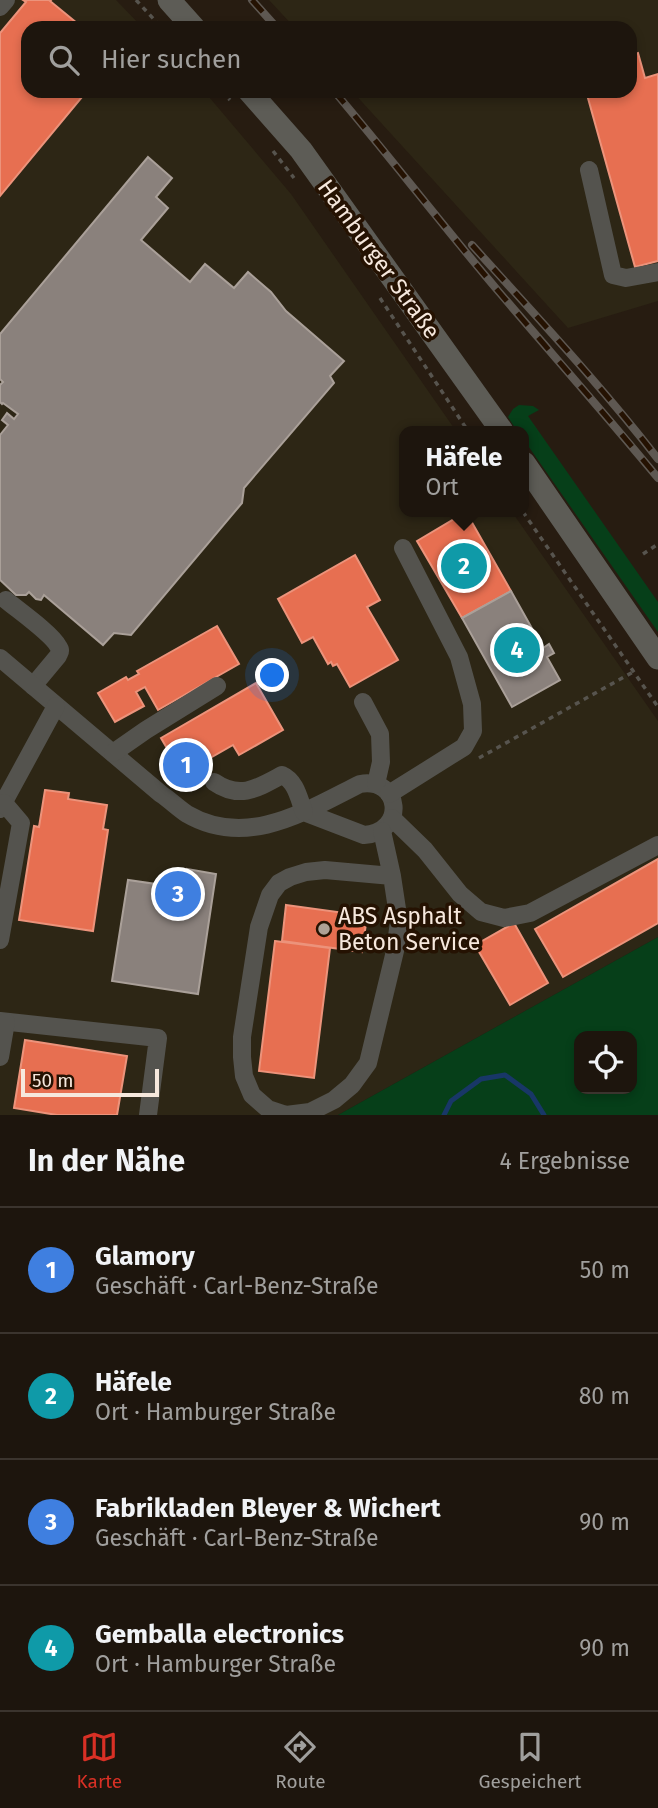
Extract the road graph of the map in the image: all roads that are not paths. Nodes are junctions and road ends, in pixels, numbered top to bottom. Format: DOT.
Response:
graph roads {
  1 [pos="6,0"];
  2 [pos="169,0"];
  3 [pos="0,7"];
  4 [pos="188,21"];
  5 [pos="242,98"];
  6 [pos="589,170"];
  7 [pos="658,272"];
  8 [pos="498,426"];
  9 [pos="529,472"];
  10 [pos="403,548"];
  11 [pos="6,600"];
  12 [pos="0,658"];
  13 [pos="658,658"];
  14 [pos="33,686"];
  15 [pos="217,686"];
  16 [pos="363,702"];
  17 [pos="56,706"];
  18 [pos="113,753"];
  19 [pos="214,782"];
  20 [pos="383,789"];
  21 [pos="2,806"];
  22 [pos="304,812"];
  23 [pos="387,824"];
  24 [pos="658,845"];
  25 [pos="392,876"];
  26 [pos="0,940"];
  27 [pos="3,1022"];
  28 [pos="0,1057"];
  29 [pos="148,1115"];
  1 -- 3 [label="street"];
  2 -- 4 [label="main road"];
  5 -- 8 [label="main road, Hamburger Straße"];
  6 -- 7 [label="street"];
  9 -- 13 [label="main road"];
  10 -- 20 [label="street"];
  11 -- 14 [label="street"];
  12 -- 14 [label="street"];
  14 -- 17 [label="street"];
  15 -- 18 [label="street"];
  16 -- 20 [label="street"];
  17 -- 18 [label="street"];
  17 -- 21 [label="street"];
  18 -- 22 [label="street"];
  19 -- 22 [label="street"];
  20 -- 22 [label="street"];
  20 -- 23 [label="street"];
  21 -- 26 [label="street"];
  22 -- 23 [label="street"];
  23 -- 24 [label="street"];
  23 -- 25 [label="street"];
  25 -- 25 [label="street"];
  27 -- 28 [label="street"];
  27 -- 29 [label="street"];
}
